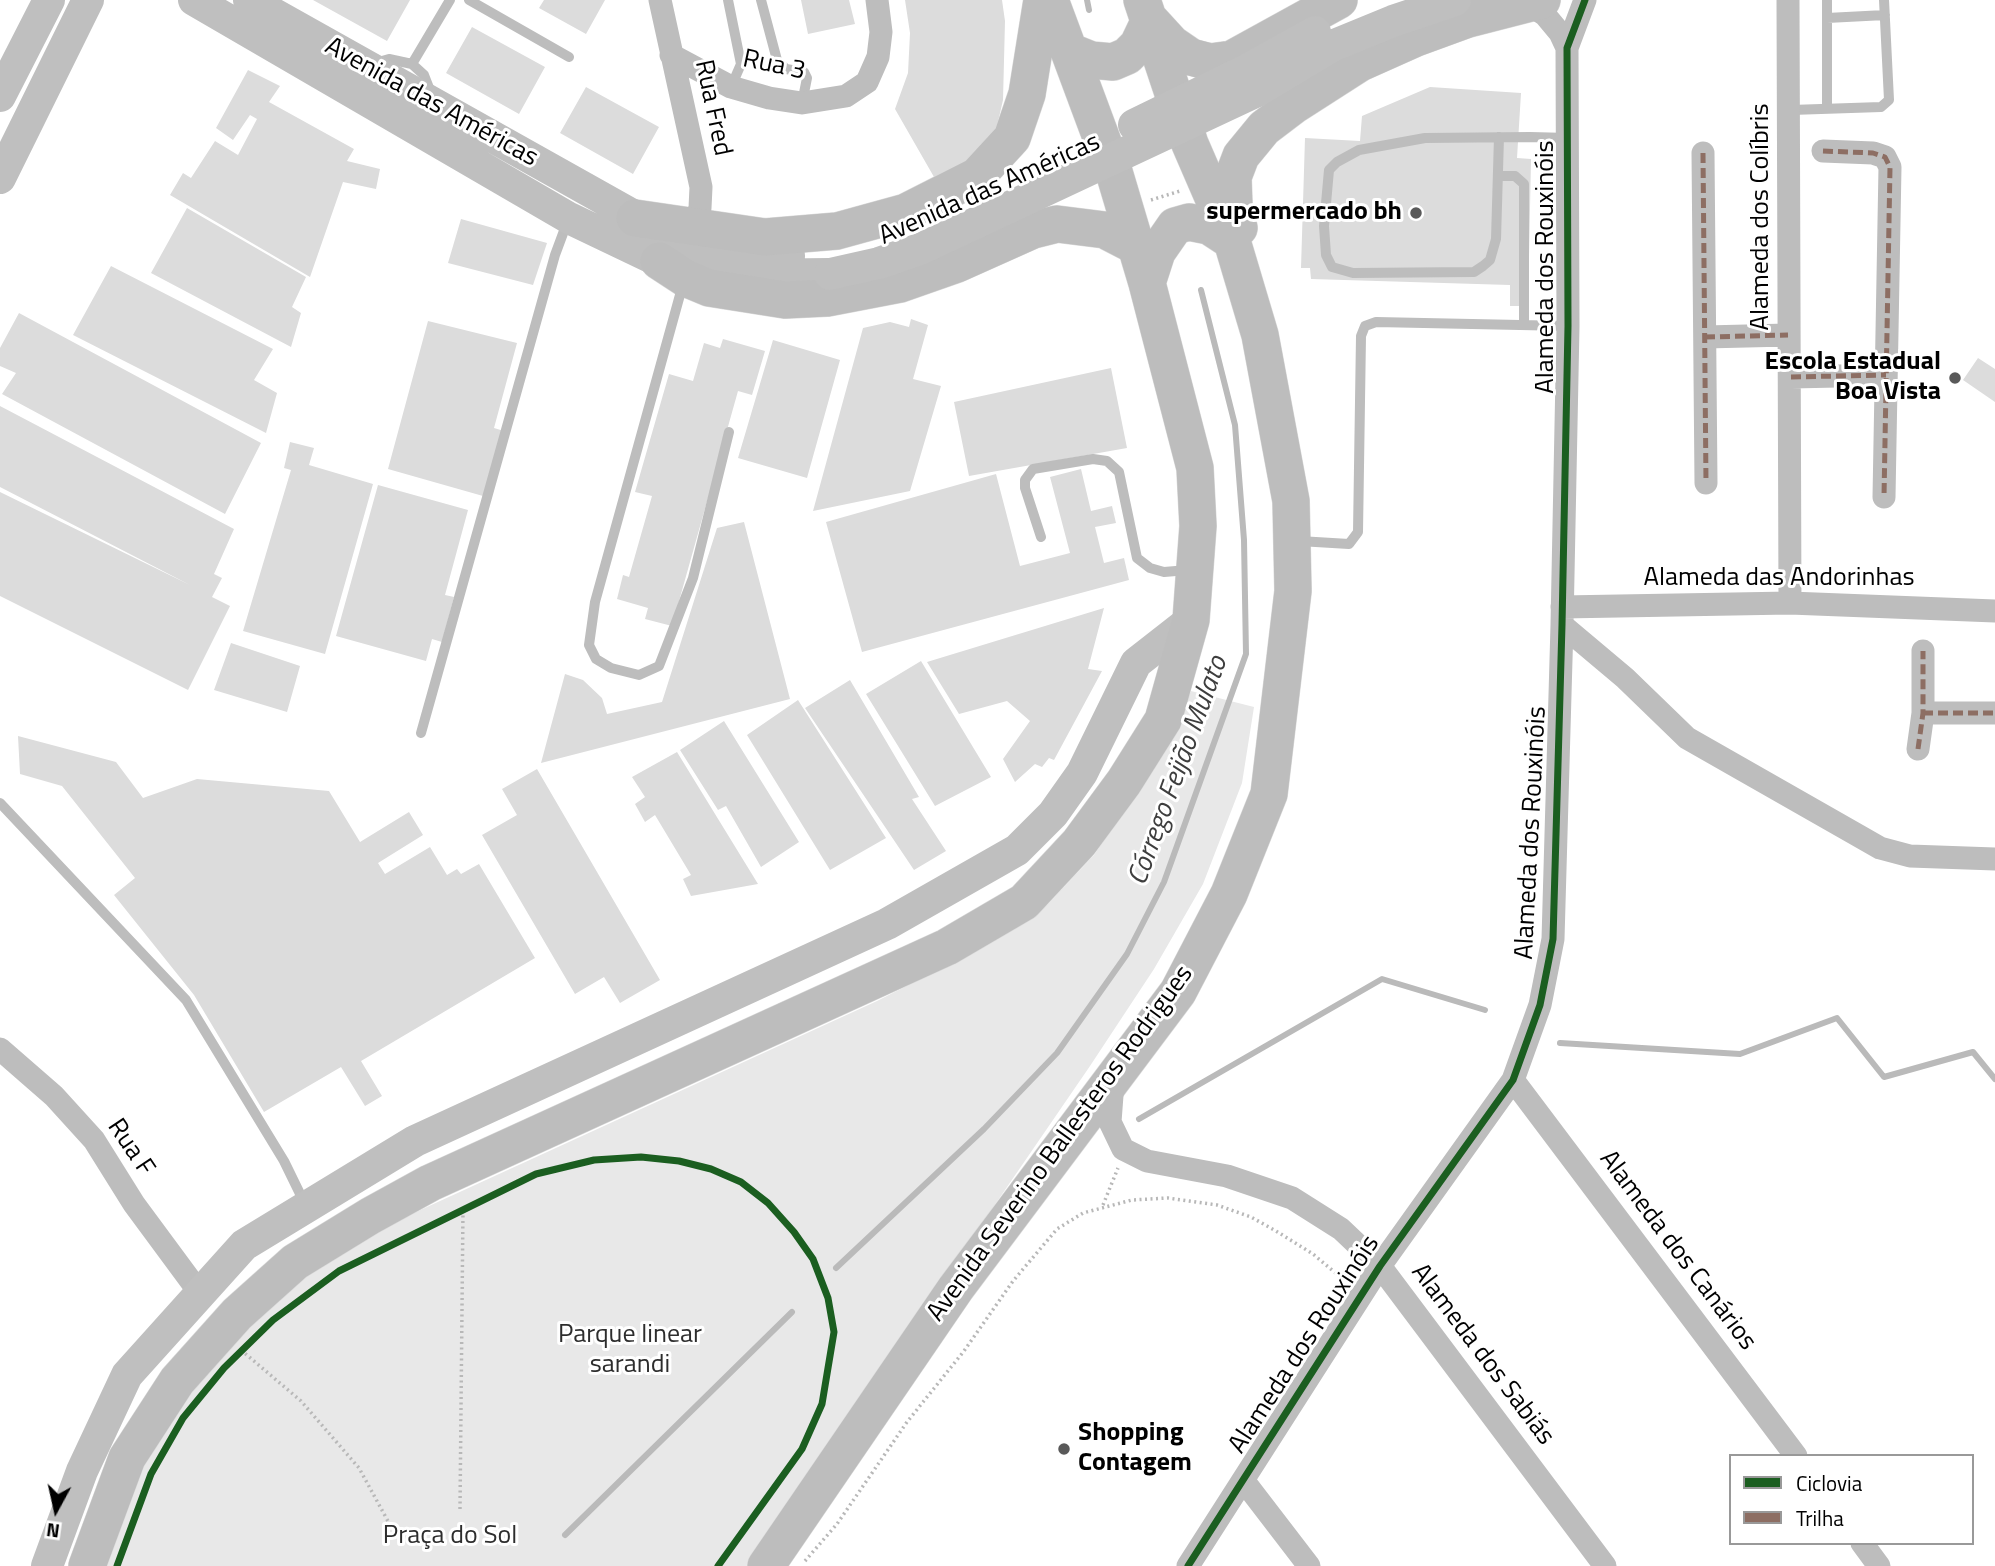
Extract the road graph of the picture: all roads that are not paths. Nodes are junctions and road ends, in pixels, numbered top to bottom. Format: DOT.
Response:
graph roads {
  1 [pos="88,0"];
  2 [pos="194,0"];
  3 [pos="249,0"];
  4 [pos="450,0"];
  5 [pos="469,0"];
  6 [pos="660,0"];
  7 [pos="727,0"];
  8 [pos="761,0"];
  9 [pos="877,0"];
  10 [pos="1042,0"];
  11 [pos="1050,0"];
  12 [pos="1339,0"];
  13 [pos="1386,0"];
  14 [pos="1455,0"];
  15 [pos="1585,0"];
  16 [pos="1788,0"];
  17 [pos="1827,0"];
  18 [pos="1884,0"];
  19 [pos="1535,2"];
  20 [pos="44,4"];
  21 [pos="1145,13"];
  22 [pos="1885,15"];
  23 [pos="1827,18"];
  24 [pos="1567,48"];
  25 [pos="671,55"];
  26 [pos="1081,56"];
  27 [pos="569,57"];
  28 [pos="412,64"];
  29 [pos="368,67"];
  30 [pos="731,87"];
  31 [pos="0,96"];
  32 [pos="432,103"];
  33 [pos="802,103"];
  34 [pos="1827,108"];
  35 [pos="1791,110"];
  36 [pos="1264,128"];
  37 [pos="1499,138"];
  38 [pos="1569,138"];
  39 [pos="1190,144"];
  40 [pos="1823,151"];
  41 [pos="1703,153"];
  42 [pos="1498,176"];
  43 [pos="0,178"];
  44 [pos="569,218"];
  45 [pos="635,218"];
  46 [pos="693,228"];
  47 [pos="1232,241"];
  48 [pos="1136,246"];
  49 [pos="827,264"];
  50 [pos="672,270"];
  51 [pos="1147,283"];
  52 [pos="1524,325"];
  53 [pos="1569,326"];
  54 [pos="1260,335"];
  55 [pos="1788,335"];
  56 [pos="1705,337"];
  57 [pos="1886,375"];
  58 [pos="1791,377"];
  59 [pos="729,432"];
  60 [pos="1706,483"];
  61 [pos="1884,497"];
  62 [pos="1041,537"];
  63 [pos="1293,541"];
  64 [pos="1195,570"];
  65 [pos="1790,603"];
  66 [pos="1995,611"];
  67 [pos="1562,616"];
  68 [pos="1191,620"];
  69 [pos="1923,651"];
  70 [pos="1923,713"];
  71 [pos="1995,713"];
  72 [pos="421,733"];
  73 [pos="1919,749"];
  74 [pos="0,803"];
  75 [pos="1995,859"];
  76 [pos="0,1049"];
  77 [pos="1114,1078"];
  78 [pos="1513,1080"];
  79 [pos="307,1207"];
  80 [pos="1380,1266"];
  81 [pos="200,1292"];
  82 [pos="1794,1454"];
  83 [pos="1242,1480"];
  84 [pos="1863,1545"];
  85 [pos="47,1566"];
  86 [pos="87,1566"];
  87 [pos="766,1566"];
  88 [pos="1188,1566"];
  89 [pos="1309,1566"];
  90 [pos="1605,1566"];
  91 [pos="1879,1566"];
  1 -- 43 [label="main road"];
  2 -- 44 [label="main road, Avenida das Américas"];
  3 -- 29 [label="main road, Avenida das Américas"];
  4 -- 28 [label="lane"];
  5 -- 27 [label="lane"];
  6 -- 25 [label="street, Rua Fred"];
  7 -- 30 [label="lane"];
  8 -- 33 [label="lane"];
  9 -- 33 [label="street, Rua 3"];
  10 -- 46 [label="main road"];
  11 -- 26 [label="main road"];
  12 -- 21 [label="main road"];
  13 -- 49 [label="main road, Avenida das Américas, bridge"];
  14 -- 49 [label="main road, bridge"];
  15 -- 24 [label="street, Alameda dos Rouxinóis"];
  16 -- 35 [label="street, Alameda dos Colíbris"];
  17 -- 23 [label="lane"];
  18 -- 22 [label="lane"];
  19 -- 24 [label="street"];
  19 -- 36 [label="main road"];
  20 -- 31 [label="main road"];
  21 -- 26 [label="main road"];
  21 -- 39 [label="main road, Avenida Severino Ballesteros Rodrigues"];
  22 -- 23 [label="lane"];
  22 -- 34 [label="lane"];
  23 -- 34 [label="lane"];
  24 -- 38 [label="street, Alameda dos Rouxinóis"];
  25 -- 30 [label="street, Rua 3"];
  25 -- 46 [label="street, Rua Fred"];
  26 -- 39 [label="main road"];
  26 -- 48 [label="main road"];
  28 -- 29 [label="lane"];
  28 -- 32 [label="lane"];
  29 -- 32 [label="main road, Avenida das Américas"];
  30 -- 33 [label="street, Rua 3"];
  32 -- 45 [label="main road, Avenida das Américas"];
  34 -- 35 [label="lane"];
  35 -- 55 [label="street, Alameda dos Colíbris"];
  36 -- 39 [label="main road"];
  36 -- 54 [label="main road"];
  37 -- 38 [label="lane"];
  37 -- 42 [label="lane"];
  37 -- 42 [label="lane"];
  38 -- 53 [label="street, Alameda dos Rouxinóis"];
  39 -- 47 [label="main road, Avenida Severino Ballesteros Rodrigues"];
  40 -- 57 [label="street"];
  41 -- 56 [label="street"];
  42 -- 52 [label="lane"];
  44 -- 50 [label="main road, Avenida das Américas"];
  44 -- 72 [label="lane"];
  45 -- 46 [label="main road"];
  45 -- 49 [label="main road, Avenida das Américas"];
  47 -- 51 [label="main road"];
  47 -- 54 [label="main road, Avenida Severino Ballesteros Rodrigues"];
  48 -- 50 [label="main road"];
  48 -- 51 [label="main road"];
  49 -- 50 [label="main road, Avenida das Américas"];
  50 -- 59 [label="lane"];
  51 -- 64 [label="main road"];
  52 -- 53 [label="lane"];
  52 -- 63 [label="lane"];
  53 -- 67 [label="street, Alameda dos Rouxinóis"];
  54 -- 63 [label="main road, Avenida Severino Ballesteros Rodrigues"];
  55 -- 56 [label="street"];
  55 -- 58 [label="street, Alameda dos Colíbris"];
  56 -- 60 [label="street"];
  57 -- 58 [label="street"];
  57 -- 61 [label="street"];
  58 -- 65 [label="street, Alameda dos Colíbris"];
  62 -- 64 [label="lane"];
  63 -- 77 [label="main road, Avenida Severino Ballesteros Rodrigues"];
  64 -- 68 [label="main road"];
  65 -- 66 [label="street, Alameda das Andorinhas"];
  65 -- 67 [label="street, Alameda das Andorinhas"];
  67 -- 75 [label="street"];
  67 -- 78 [label="street, Alameda dos Rouxinóis"];
  68 -- 79 [label="main road"];
  68 -- 86 [label="main road"];
  69 -- 70 [label="street"];
  70 -- 71 [label="street"];
  70 -- 73 [label="street"];
  74 -- 79 [label="lane"];
  76 -- 81 [label="street, Rua F"];
  77 -- 80 [label="street, Alameda dos Sabiás"];
  77 -- 87 [label="main road, Avenida Severino Ballesteros Rodrigues"];
  78 -- 80 [label="street, Alameda dos Rouxinóis"];
  78 -- 82 [label="street, Alameda dos Canários"];
  79 -- 81 [label="main road"];
  80 -- 83 [label="street, Alameda dos Rouxinóis"];
  80 -- 90 [label="street, Alameda dos Sabiás"];
  81 -- 85 [label="main road"];
  83 -- 88 [label="street, Alameda dos Rouxinóis"];
  83 -- 89 [label="street"];
  84 -- 91 [label="street"];
}
